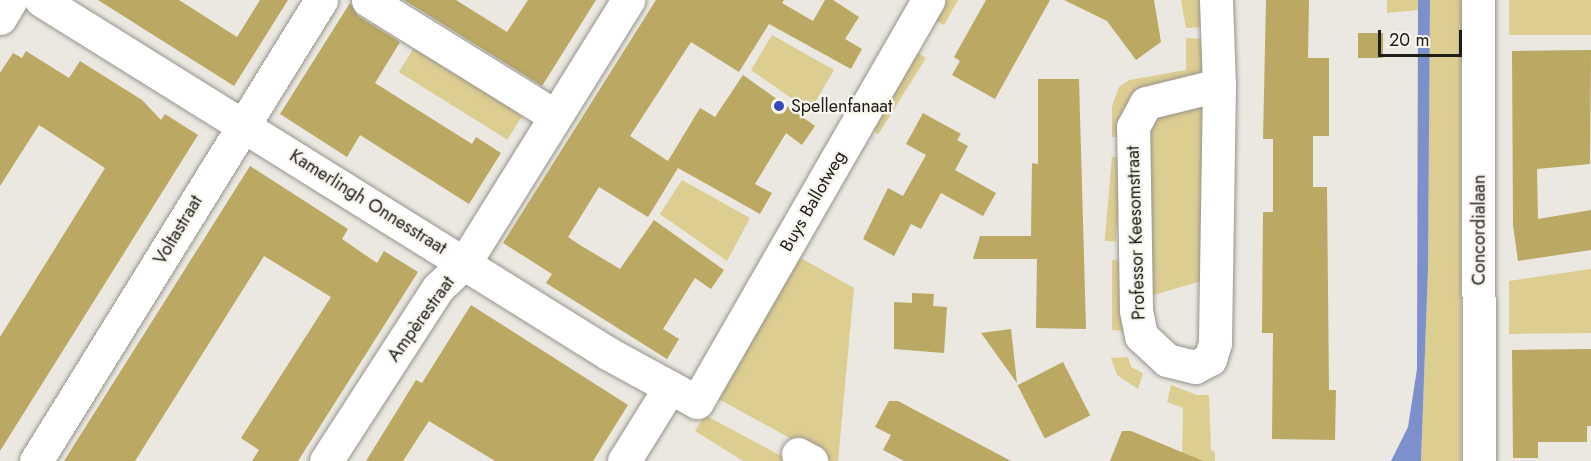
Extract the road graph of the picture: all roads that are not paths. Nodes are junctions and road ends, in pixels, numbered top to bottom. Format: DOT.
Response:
graph roads {
  1 [pos="11,0"];
  2 [pos="41,0"];
  3 [pos="321,0"];
  4 [pos="368,0"];
  5 [pos="628,0"];
  6 [pos="928,0"];
  7 [pos="1216,0"];
  8 [pos="1478,0"];
  9 [pos="0,18"];
  10 [pos="1219,84"];
  11 [pos="555,116"];
  12 [pos="242,123"];
  13 [pos="465,262"];
  14 [pos="683,394"];
  15 [pos="36,461"];
  16 [pos="326,461"];
  17 [pos="624,461"];
  18 [pos="1479,461"];
  1 -- 9 [label="street"];
  2 -- 12 [label="street, Kamerlingh Onnesstraat"];
  3 -- 12 [label="street, Voltastraat"];
  4 -- 11 [label="street"];
  5 -- 11 [label="street, Ampèrestraat"];
  6 -- 14 [label="street, Buys Ballotweg"];
  7 -- 10 [label="street, Professor Keesomstraat"];
  8 -- 18 [label="street, Concordialaan"];
  10 -- 10 [label="street, Professor Keesomstraat"];
  11 -- 13 [label="street, Ampèrestraat"];
  12 -- 13 [label="street, Kamerlingh Onnesstraat"];
  12 -- 15 [label="street, Voltastraat"];
  13 -- 14 [label="street, Kamerlingh Onnesstraat"];
  13 -- 16 [label="street, Ampèrestraat"];
  14 -- 17 [label="street, Buys Ballotweg"];
}
